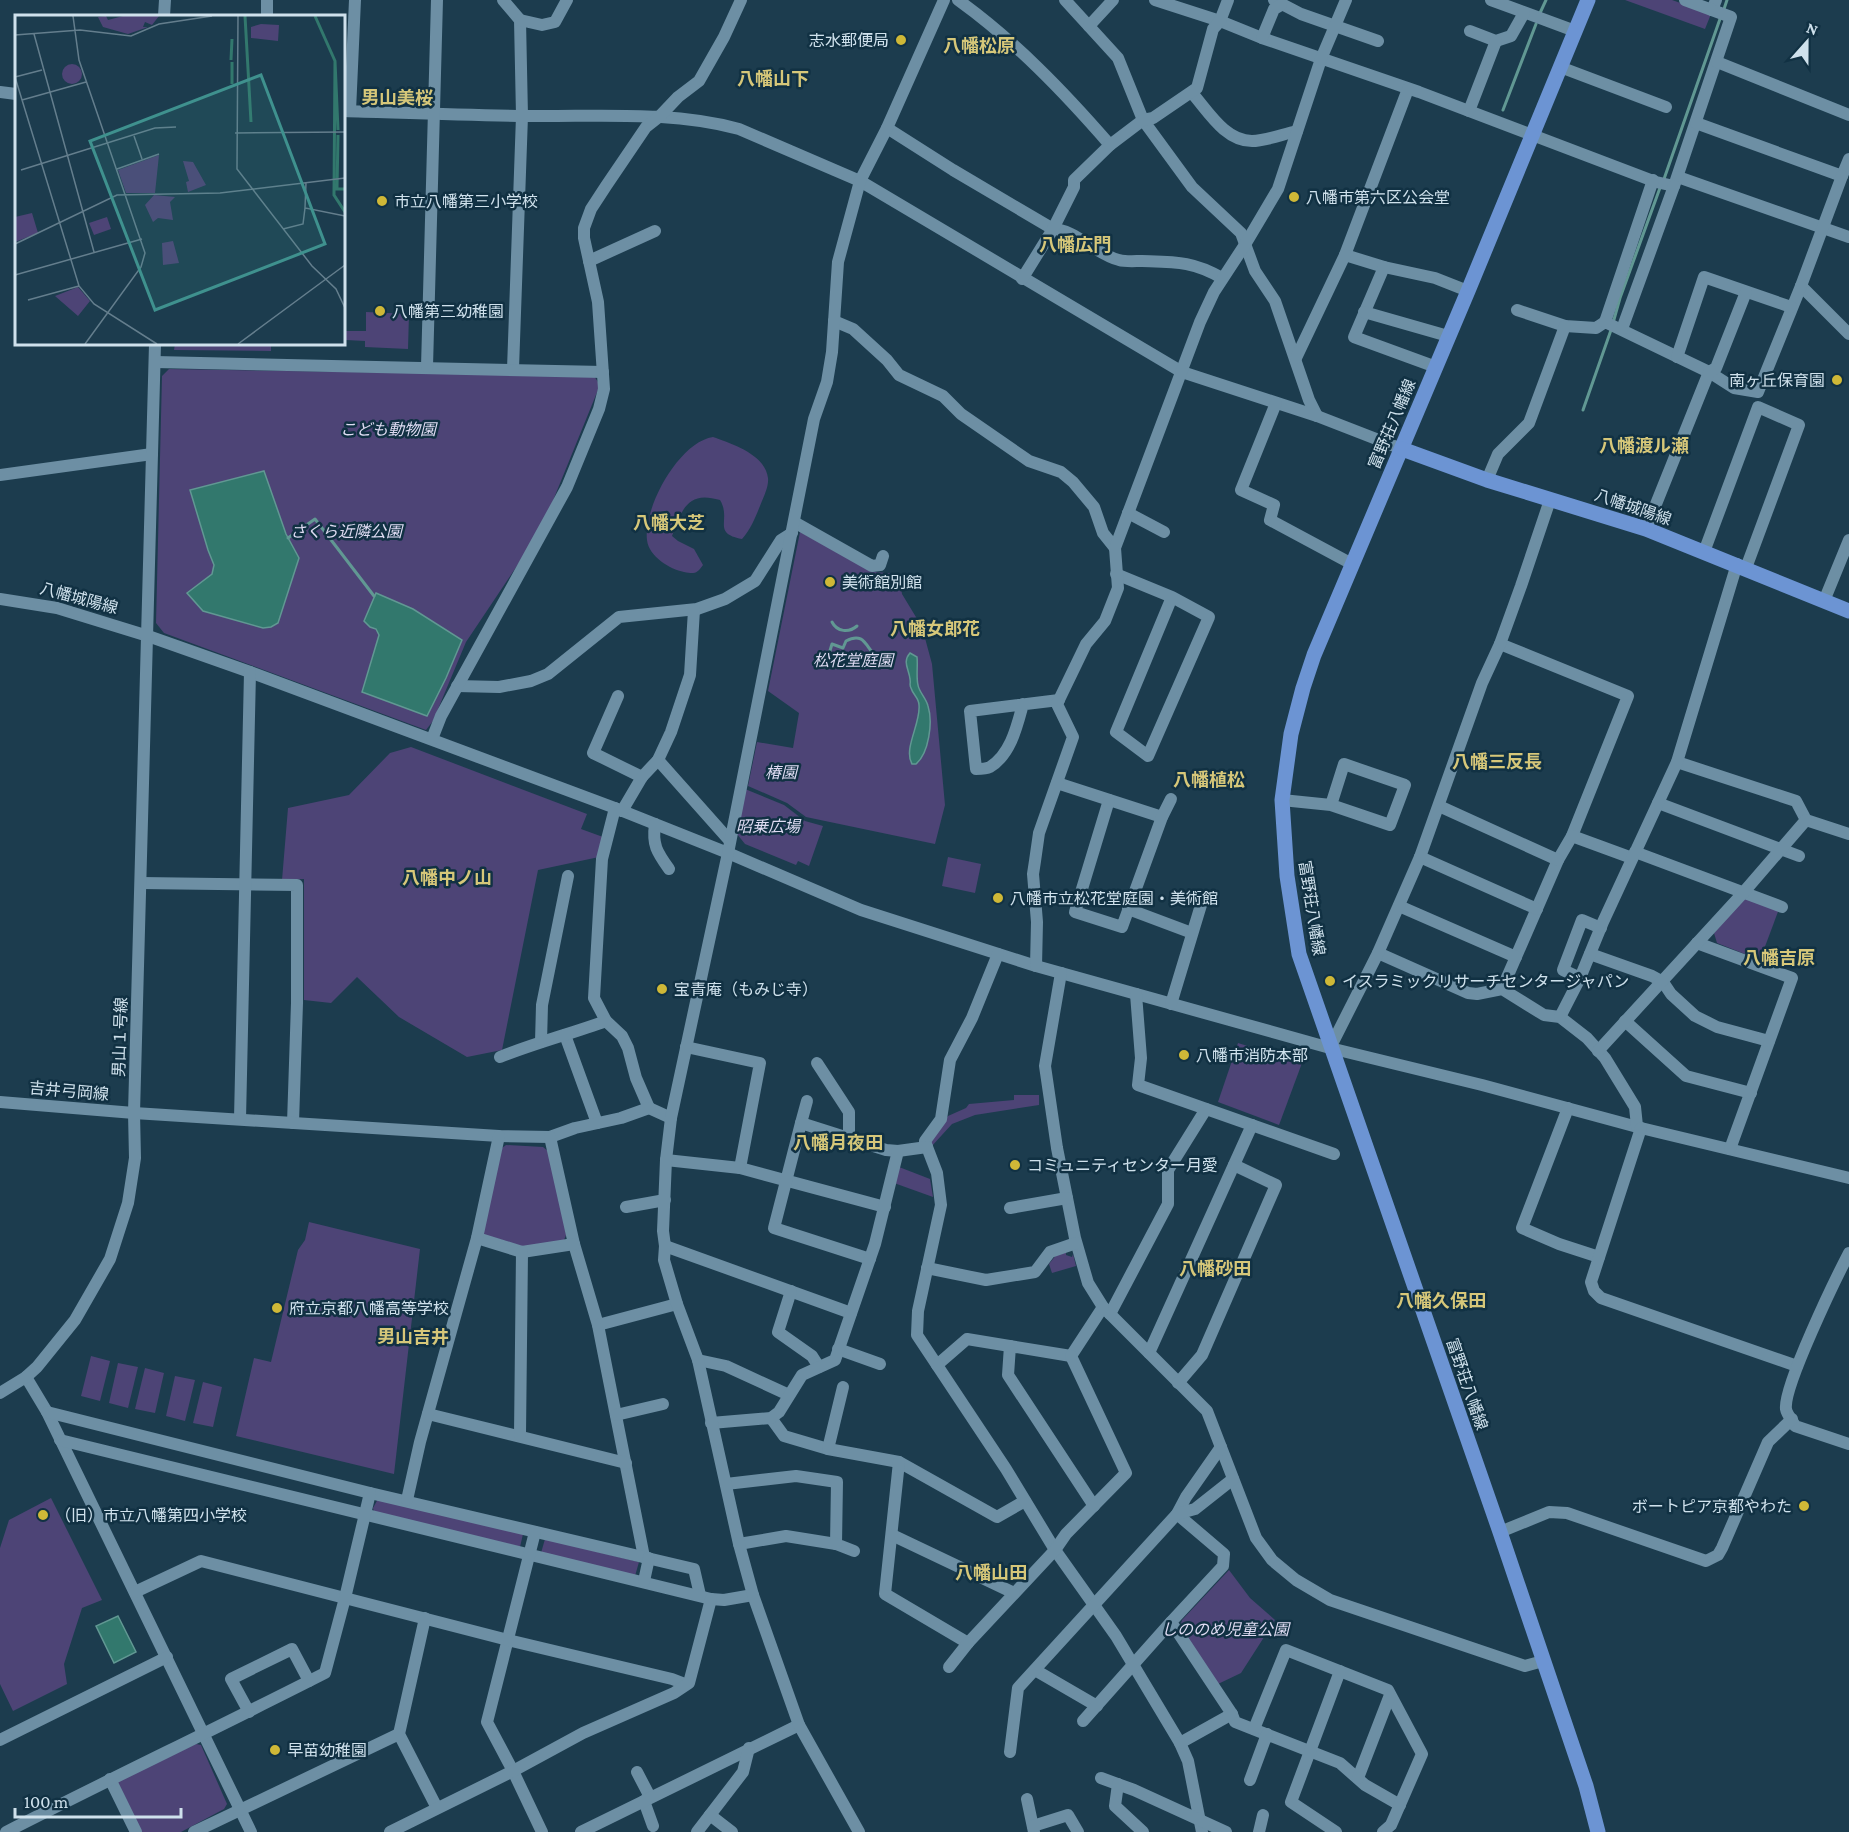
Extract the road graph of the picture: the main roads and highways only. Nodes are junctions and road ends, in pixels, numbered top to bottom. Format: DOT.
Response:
graph roads {
  1 [pos="1588,0"];
  2 [pos="1402,449"];
  3 [pos="1849,611"];
  4 [pos="1598,1832"];
  1 -- 2 [label="main road, 富野荘八幡線"];
  2 -- 3 [label="main road, 八幡城陽線"];
  2 -- 4 [label="main road, 富野荘八幡線"];
}
